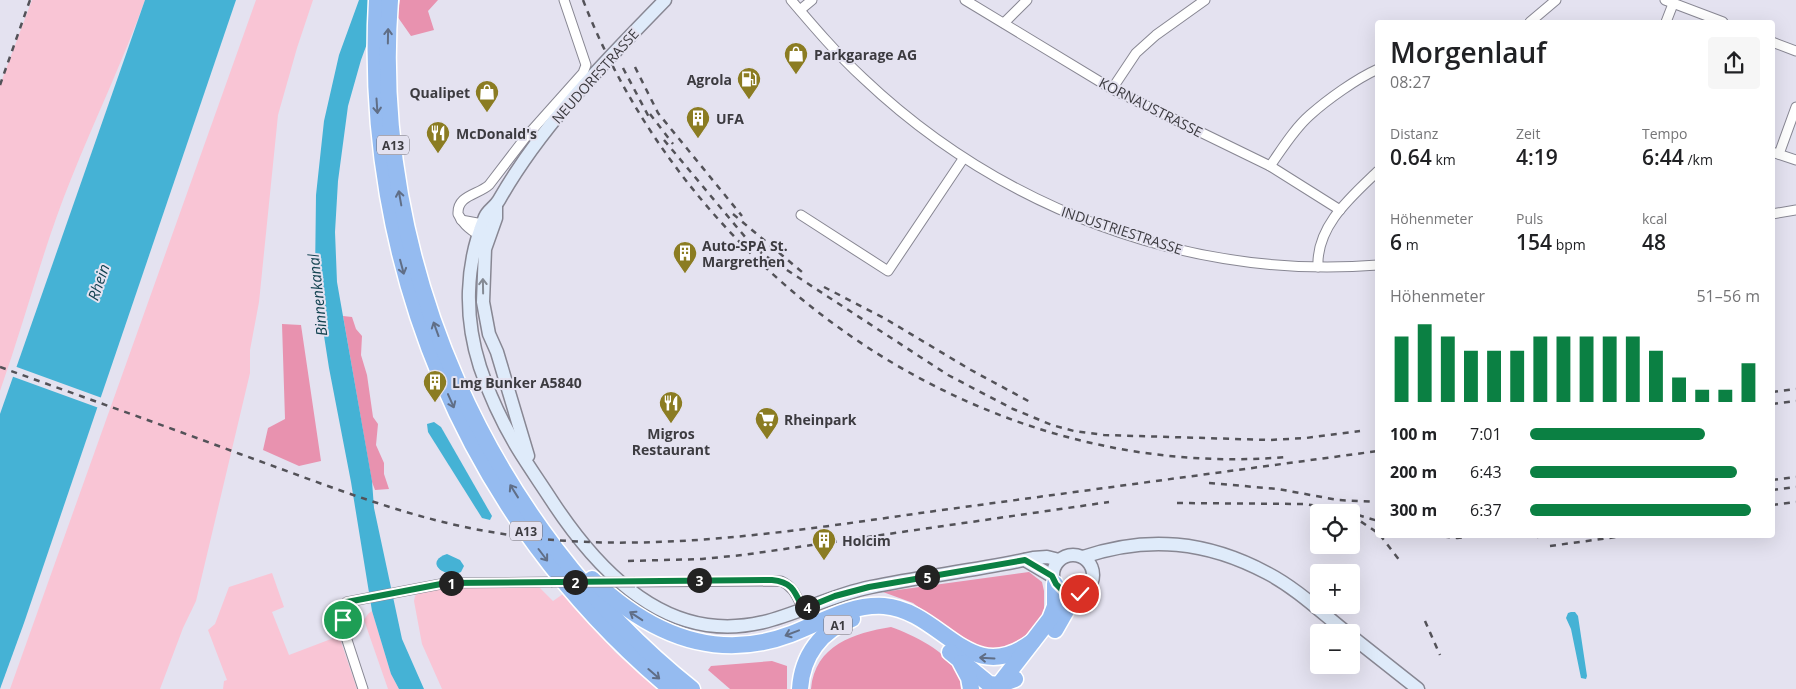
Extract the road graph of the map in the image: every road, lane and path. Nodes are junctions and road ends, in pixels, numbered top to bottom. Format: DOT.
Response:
graph roads {
  1 [pos="564,0"];
  2 [pos="665,0"];
  3 [pos="792,0"];
  4 [pos="812,0"];
  5 [pos="965,0"];
  6 [pos="1027,0"];
  7 [pos="1205,0"];
  8 [pos="1556,0"];
  9 [pos="1669,2"];
  10 [pos="385,3"];
  11 [pos="1687,4"];
  12 [pos="800,10"];
  13 [pos="1532,20"];
  14 [pos="1666,20"];
  15 [pos="1719,20"];
  16 [pos="1004,23"];
  17 [pos="1775,43"];
  18 [pos="1796,51"];
  19 [pos="1375,70"];
  20 [pos="1112,89"];
  21 [pos="1796,107"];
  22 [pos="1776,153"];
  23 [pos="963,159"];
  24 [pos="1796,160"];
  25 [pos="1270,166"];
  26 [pos="1375,174"];
  27 [pos="1340,210"];
  28 [pos="1796,210"];
  29 [pos="1775,214"];
  30 [pos="801,215"];
  31 [pos="486,230"];
  32 [pos="1375,265"];
  33 [pos="1318,267"];
  34 [pos="531,468"];
  35 [pos="542,531"];
  36 [pos="1137,546"];
  37 [pos="1083,557"];
  38 [pos="1025,560"];
  39 [pos="1059,560"];
  40 [pos="1093,570"];
  41 [pos="1054,580"];
  42 [pos="1075,595"];
  43 [pos="803,609"];
  44 [pos="1335,624"];
  45 [pos="1032,642"];
  46 [pos="1360,643"];
  47 [pos="960,661"];
  48 [pos="1004,685"];
  49 [pos="363,689"];
  50 [pos="671,689"];
  51 [pos="692,689"];
  52 [pos="800,689"];
  53 [pos="971,689"];
  54 [pos="1418,689"];
  1 -- 31 [label="street"];
  2 -- 31 [label="main road, NEUDORFSTRASSE"];
  3 -- 12 [label="street, INDUSTRIESTRASSE"];
  4 -- 12 [label="street"];
  5 -- 16 [label="street, KORNAUSTRASSE"];
  6 -- 16 [label="street"];
  7 -- 20 [label="street"];
  8 -- 13 [label="street"];
  9 -- 11 [label="street"];
  9 -- 14 [label="street"];
  35 -- 10 [label="highway, A13, one-way"];
  10 -- 50 [label="highway, A13, one-way"];
  11 -- 15 [label="street"];
  12 -- 23 [label="street, INDUSTRIESTRASSE"];
  16 -- 20 [label="street, KORNAUSTRASSE"];
  17 -- 18 [label="street"];
  19 -- 25 [label="street"];
  20 -- 25 [label="street, KORNAUSTRASSE"];
  21 -- 22 [label="street"];
  22 -- 24 [label="street"];
  23 -- 30 [label="street"];
  23 -- 33 [label="street, INDUSTRIESTRASSE"];
  25 -- 27 [label="street, KORNAUSTRASSE"];
  26 -- 27 [label="street"];
  27 -- 33 [label="street"];
  28 -- 29 [label="street"];
  34 -- 31 [label="main road, NEUDORFSTRASSE, one-way"];
  31 -- 34 [label="main road, NEUDORFSTRASSE"];
  32 -- 33 [label="street, INDUSTRIESTRASSE"];
  34 -- 43 [label="main road, NEUDORFSTRASSE"];
  45 -- 35 [label="highway, A13, one-way"];
  35 -- 51 [label="highway, A13"];
  36 -- 37 [label="main road"];
  36 -- 40 [label="main road"];
  36 -- 44 [label="main road"];
  37 -- 39 [label="main road"];
  37 -- 40 [label="main road"];
  38 -- 39 [label="main road, NEUDORFSTRASSE"];
  38 -- 41 [label="main road"];
  38 -- 43 [label="main road, NEUDORFSTRASSE"];
  39 -- 41 [label="main road"];
  40 -- 42 [label="main road"];
  41 -- 42 [label="main road"];
  41 -- 45 [label="highway"];
  42 -- 48 [label="highway"];
  43 -- 49 [label="street, bridge"];
  45 -- 48 [label="highway"];
  46 -- 54 [label="main road"];
  47 -- 48 [label="highway, A1"];
  47 -- 52 [label="highway, A1"];
  47 -- 53 [label="highway, A1"];
}
